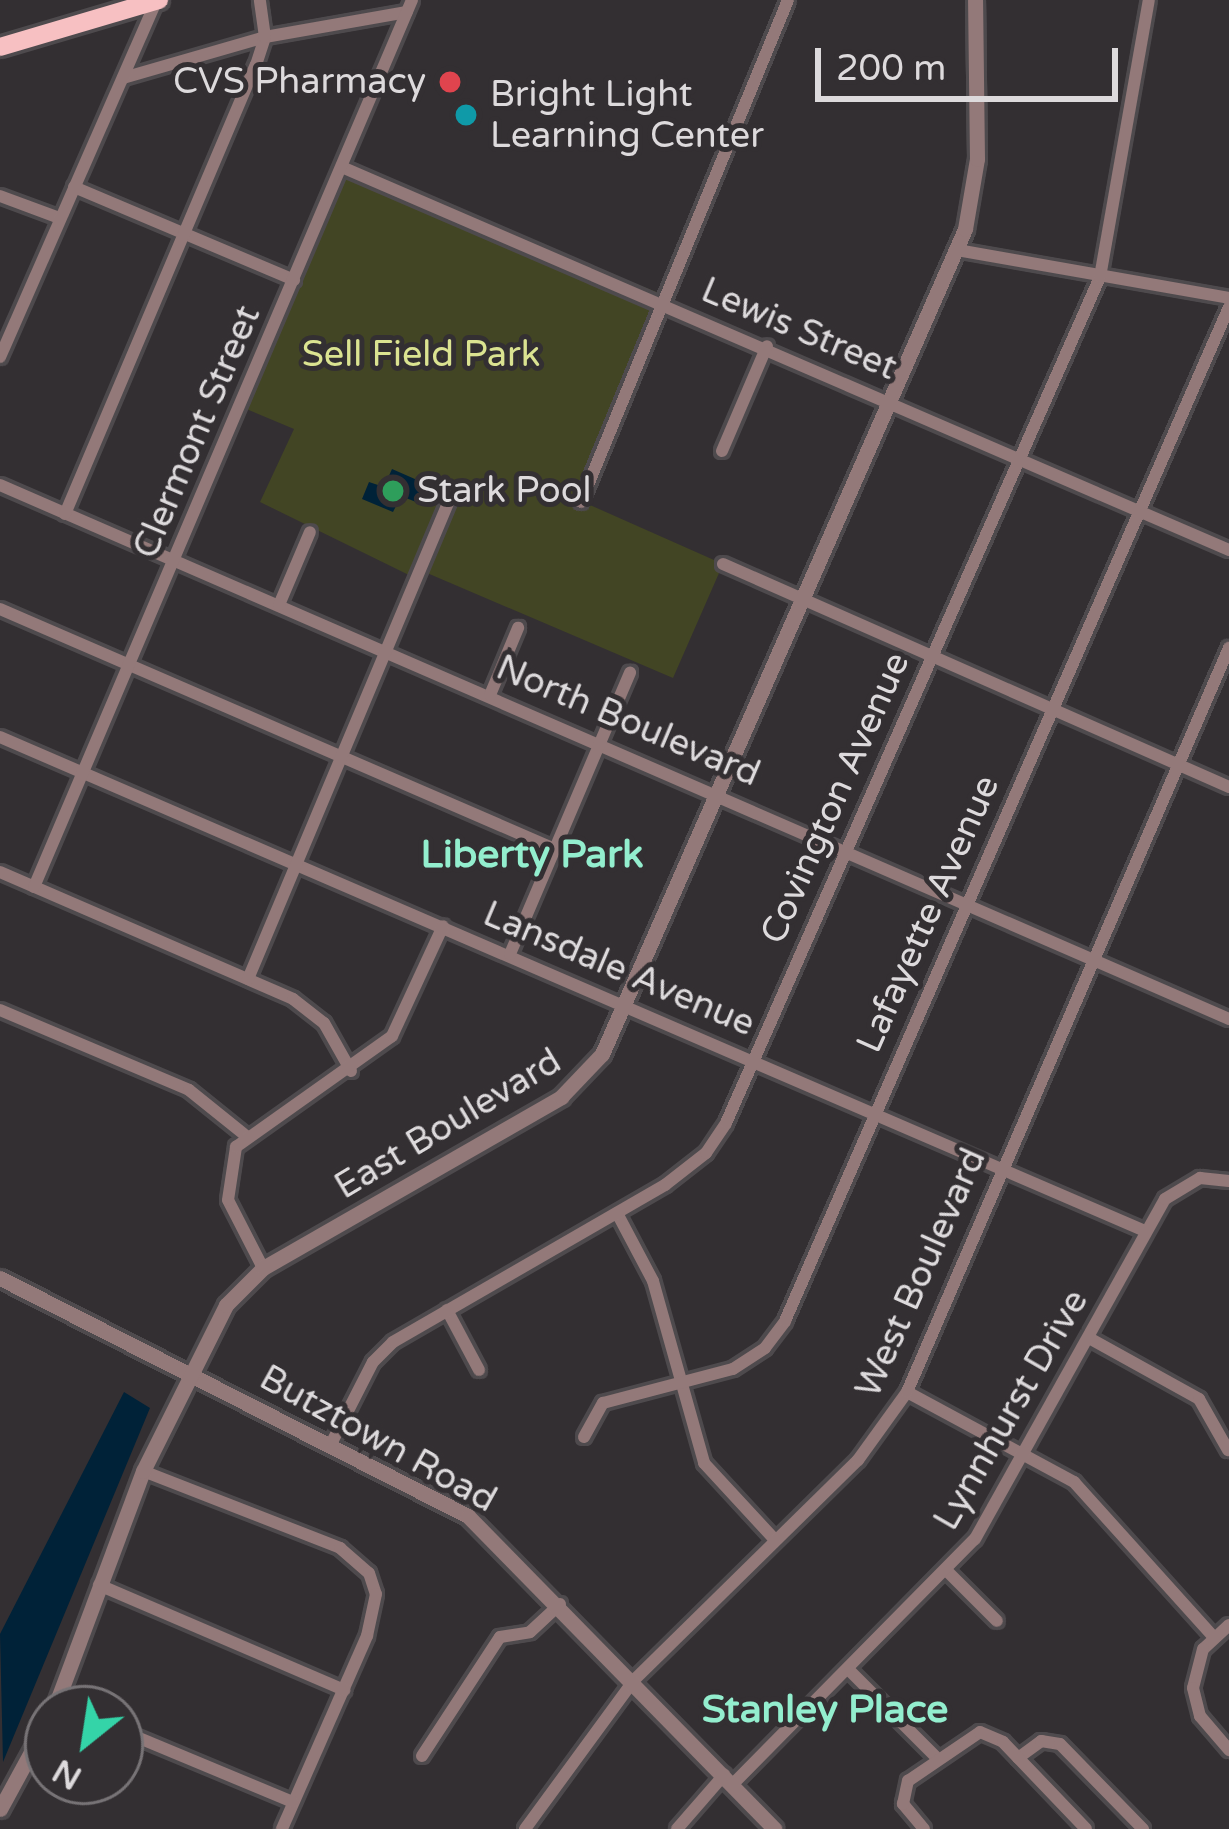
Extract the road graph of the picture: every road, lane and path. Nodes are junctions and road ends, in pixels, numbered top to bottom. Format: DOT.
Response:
graph roads {
  1 [pos="157,0"];
  2 [pos="260,0"];
  3 [pos="788,0"];
  4 [pos="975,0"];
  5 [pos="1149,0"];
  6 [pos="410,6"];
  7 [pos="266,37"];
  8 [pos="0,47"];
  9 [pos="123,78"];
  10 [pos="344,168"];
  11 [pos="74,187"];
  12 [pos="0,196"];
  13 [pos="59,218"];
  14 [pos="185,235"];
  15 [pos="957,250"];
  16 [pos="1100,277"];
  17 [pos="295,280"];
  18 [pos="1229,298"];
  19 [pos="661,303"];
  20 [pos="1229,307"];
  21 [pos="767,346"];
  22 [pos="0,357"];
  23 [pos="891,401"];
  24 [pos="722,451"];
  25 [pos="1018,457"];
  26 [pos="0,485"];
  27 [pos="451,496"];
  28 [pos="581,502"];
  29 [pos="1139,511"];
  30 [pos="65,514"];
  31 [pos="310,532"];
  32 [pos="1229,550"];
  33 [pos="175,560"];
  34 [pos="723,565"];
  35 [pos="802,600"];
  36 [pos="279,605"];
  37 [pos="0,610"];
  38 [pos="518,628"];
  39 [pos="1229,648"];
  40 [pos="386,649"];
  41 [pos="930,656"];
  42 [pos="128,667"];
  43 [pos="630,674"];
  44 [pos="490,694"];
  45 [pos="1051,710"];
  46 [pos="0,737"];
  47 [pos="601,742"];
  48 [pos="341,758"];
  49 [pos="1177,764"];
  50 [pos="83,773"];
  51 [pos="1229,787"];
  52 [pos="718,794"];
  53 [pos="844,848"];
  54 [pos="555,849"];
  55 [pos="296,865"];
  56 [pos="0,872"];
  57 [pos="34,887"];
  58 [pos="966,901"];
  59 [pos="443,926"];
  60 [pos="510,954"];
  61 [pos="1094,959"];
  62 [pos="248,979"];
  63 [pos="1229,1000"];
  64 [pos="627,1003"];
  65 [pos="0,1010"];
  66 [pos="1226,1018"];
  67 [pos="754,1059"];
  68 [pos="351,1071"];
  69 [pos="875,1110"];
  70 [pos="245,1136"];
  71 [pos="1003,1165"];
  72 [pos="1229,1181"];
  73 [pos="616,1213"];
  74 [pos="1145,1232"];
  75 [pos="263,1268"];
  76 [pos="0,1278"];
  77 [pos="447,1310"];
  78 [pos="1089,1338"];
  79 [pos="479,1370"];
  80 [pos="189,1372"];
  81 [pos="679,1382"];
  82 [pos="907,1392"];
  83 [pos="584,1437"];
  84 [pos="331,1444"];
  85 [pos="1228,1450"];
  86 [pos="1024,1454"];
  87 [pos="143,1472"];
  88 [pos="776,1540"];
  89 [pos="948,1572"];
  90 [pos="99,1585"];
  91 [pos="560,1604"];
  92 [pos="998,1621"];
  93 [pos="1229,1625"];
  94 [pos="1212,1635"];
  95 [pos="848,1669"];
  96 [pos="634,1680"];
  97 [pos="67,1685"];
  98 [pos="344,1690"];
  99 [pos="144,1740"];
  100 [pos="1229,1750"];
  101 [pos="422,1756"];
  102 [pos="935,1756"];
  103 [pos="1018,1758"];
  104 [pos="24,1765"];
  105 [pos="729,1780"];
  106 [pos="293,1802"];
  107 [pos="0,1809"];
  108 [pos="283,1829"];
  109 [pos="525,1829"];
  110 [pos="677,1829"];
  111 [pos="775,1829"];
  112 [pos="924,1829"];
  113 [pos="1086,1829"];
  114 [pos="1143,1829"];
  1 -- 8 [label="main road"];
  1 -- 9 [label="street"];
  2 -- 7 [label="street"];
  3 -- 19 [label="street"];
  4 -- 15 [label="street, East Boulevard"];
  5 -- 16 [label="street, Covington Avenue"];
  6 -- 7 [label="street"];
  6 -- 10 [label="street, Clermont Street"];
  7 -- 9 [label="street"];
  7 -- 14 [label="street"];
  9 -- 11 [label="street"];
  10 -- 17 [label="street, Clermont Street"];
  10 -- 19 [label="street, Lewis Street"];
  11 -- 13 [label="street"];
  11 -- 14 [label="street"];
  12 -- 13 [label="street"];
  13 -- 22 [label="street"];
  14 -- 17 [label="street"];
  14 -- 30 [label="street"];
  15 -- 16 [label="street"];
  15 -- 23 [label="street, East Boulevard"];
  16 -- 18 [label="street"];
  16 -- 25 [label="street, Covington Avenue"];
  17 -- 33 [label="street, Clermont Street"];
  19 -- 21 [label="street, Lewis Street"];
  19 -- 28 [label="street"];
  20 -- 29 [label="street, Lafayette Avenue"];
  21 -- 23 [label="street, Lewis Street"];
  21 -- 24 [label="street"];
  23 -- 25 [label="street, Lewis Street"];
  23 -- 35 [label="street, East Boulevard"];
  25 -- 29 [label="street, Lewis Street"];
  25 -- 41 [label="street, Covington Avenue"];
  26 -- 30 [label="street, North Boulevard"];
  27 -- 40 [label="street"];
  29 -- 32 [label="street, Lewis Street"];
  29 -- 45 [label="street, Lafayette Avenue"];
  30 -- 33 [label="street, North Boulevard"];
  31 -- 36 [label="street"];
  33 -- 36 [label="street, North Boulevard"];
  33 -- 42 [label="street, Clermont Street"];
  34 -- 35 [label="street"];
  35 -- 41 [label="street"];
  35 -- 52 [label="street, East Boulevard"];
  36 -- 40 [label="street, North Boulevard"];
  37 -- 42 [label="street"];
  38 -- 44 [label="street"];
  39 -- 49 [label="street, West Boulevard"];
  40 -- 44 [label="street, North Boulevard"];
  40 -- 48 [label="street"];
  41 -- 45 [label="street"];
  41 -- 53 [label="street, Covington Avenue"];
  42 -- 48 [label="street"];
  42 -- 50 [label="street, Clermont Street"];
  43 -- 47 [label="street"];
  44 -- 47 [label="street, North Boulevard"];
  45 -- 49 [label="street"];
  45 -- 58 [label="street, Lafayette Avenue"];
  46 -- 50 [label="street, Lansdale Avenue"];
  47 -- 52 [label="street, North Boulevard"];
  47 -- 54 [label="street"];
  48 -- 54 [label="street"];
  48 -- 55 [label="street"];
  49 -- 51 [label="street"];
  49 -- 61 [label="street, West Boulevard"];
  50 -- 55 [label="street, Lansdale Avenue"];
  50 -- 57 [label="street, Clermont Street"];
  52 -- 53 [label="street, North Boulevard"];
  52 -- 64 [label="street, East Boulevard"];
  53 -- 58 [label="street, North Boulevard"];
  53 -- 67 [label="street, Covington Avenue"];
  54 -- 60 [label="street"];
  55 -- 59 [label="street, Lansdale Avenue"];
  55 -- 62 [label="street"];
  56 -- 57 [label="street"];
  57 -- 62 [label="street"];
  58 -- 61 [label="street, North Boulevard"];
  58 -- 69 [label="street, Lafayette Avenue"];
  59 -- 60 [label="street, Lansdale Avenue"];
  59 -- 68 [label="street"];
  60 -- 64 [label="street, Lansdale Avenue"];
  61 -- 66 [label="street, North Boulevard"];
  61 -- 71 [label="street, West Boulevard"];
  62 -- 68 [label="street"];
  63 -- 66 [label="street"];
  64 -- 67 [label="street, Lansdale Avenue"];
  64 -- 75 [label="street, East Boulevard"];
  65 -- 70 [label="street"];
  67 -- 69 [label="street, Lansdale Avenue"];
  67 -- 73 [label="street, Covington Avenue"];
  68 -- 70 [label="street"];
  69 -- 71 [label="street, Lansdale Avenue"];
  69 -- 81 [label="street, Lafayette Avenue"];
  70 -- 75 [label="street"];
  71 -- 74 [label="street, Lansdale Avenue"];
  71 -- 82 [label="street, West Boulevard"];
  72 -- 74 [label="street, Lynnhurst Drive"];
  73 -- 77 [label="street, Covington Avenue"];
  73 -- 81 [label="street"];
  74 -- 78 [label="street, Lynnhurst Drive"];
  75 -- 80 [label="street, East Boulevard"];
  76 -- 80 [label="street, Butztown Road"];
  77 -- 79 [label="street"];
  77 -- 84 [label="street, Covington Avenue"];
  78 -- 85 [label="street"];
  78 -- 86 [label="street, Lynnhurst Drive"];
  80 -- 84 [label="street, Butztown Road"];
  80 -- 87 [label="street, East Boulevard"];
  81 -- 83 [label="street, Lafayette Avenue"];
  81 -- 88 [label="street"];
  82 -- 86 [label="street"];
  82 -- 88 [label="street, West Boulevard"];
  84 -- 91 [label="street, Butztown Road"];
  86 -- 89 [label="street, Lynnhurst Drive"];
  86 -- 94 [label="street"];
  87 -- 90 [label="street, East Boulevard"];
  87 -- 98 [label="street"];
  88 -- 96 [label="street, West Boulevard"];
  89 -- 92 [label="street"];
  89 -- 95 [label="street, Lynnhurst Drive"];
  90 -- 97 [label="street, East Boulevard"];
  90 -- 98 [label="street"];
  91 -- 96 [label="street, Butztown Road"];
  91 -- 101 [label="street"];
  93 -- 94 [label="street"];
  94 -- 100 [label="street"];
  95 -- 102 [label="street"];
  95 -- 105 [label="street, Lynnhurst Drive"];
  96 -- 105 [label="street, Butztown Road"];
  96 -- 109 [label="street, West Boulevard"];
  98 -- 106 [label="street"];
  99 -- 106 [label="street"];
  102 -- 103 [label="street"];
  102 -- 112 [label="street"];
  103 -- 113 [label="street"];
  103 -- 114 [label="street"];
  104 -- 107 [label="street"];
  105 -- 110 [label="street, Lynnhurst Drive"];
  105 -- 111 [label="street, Butztown Road"];
  106 -- 108 [label="street"];
}
